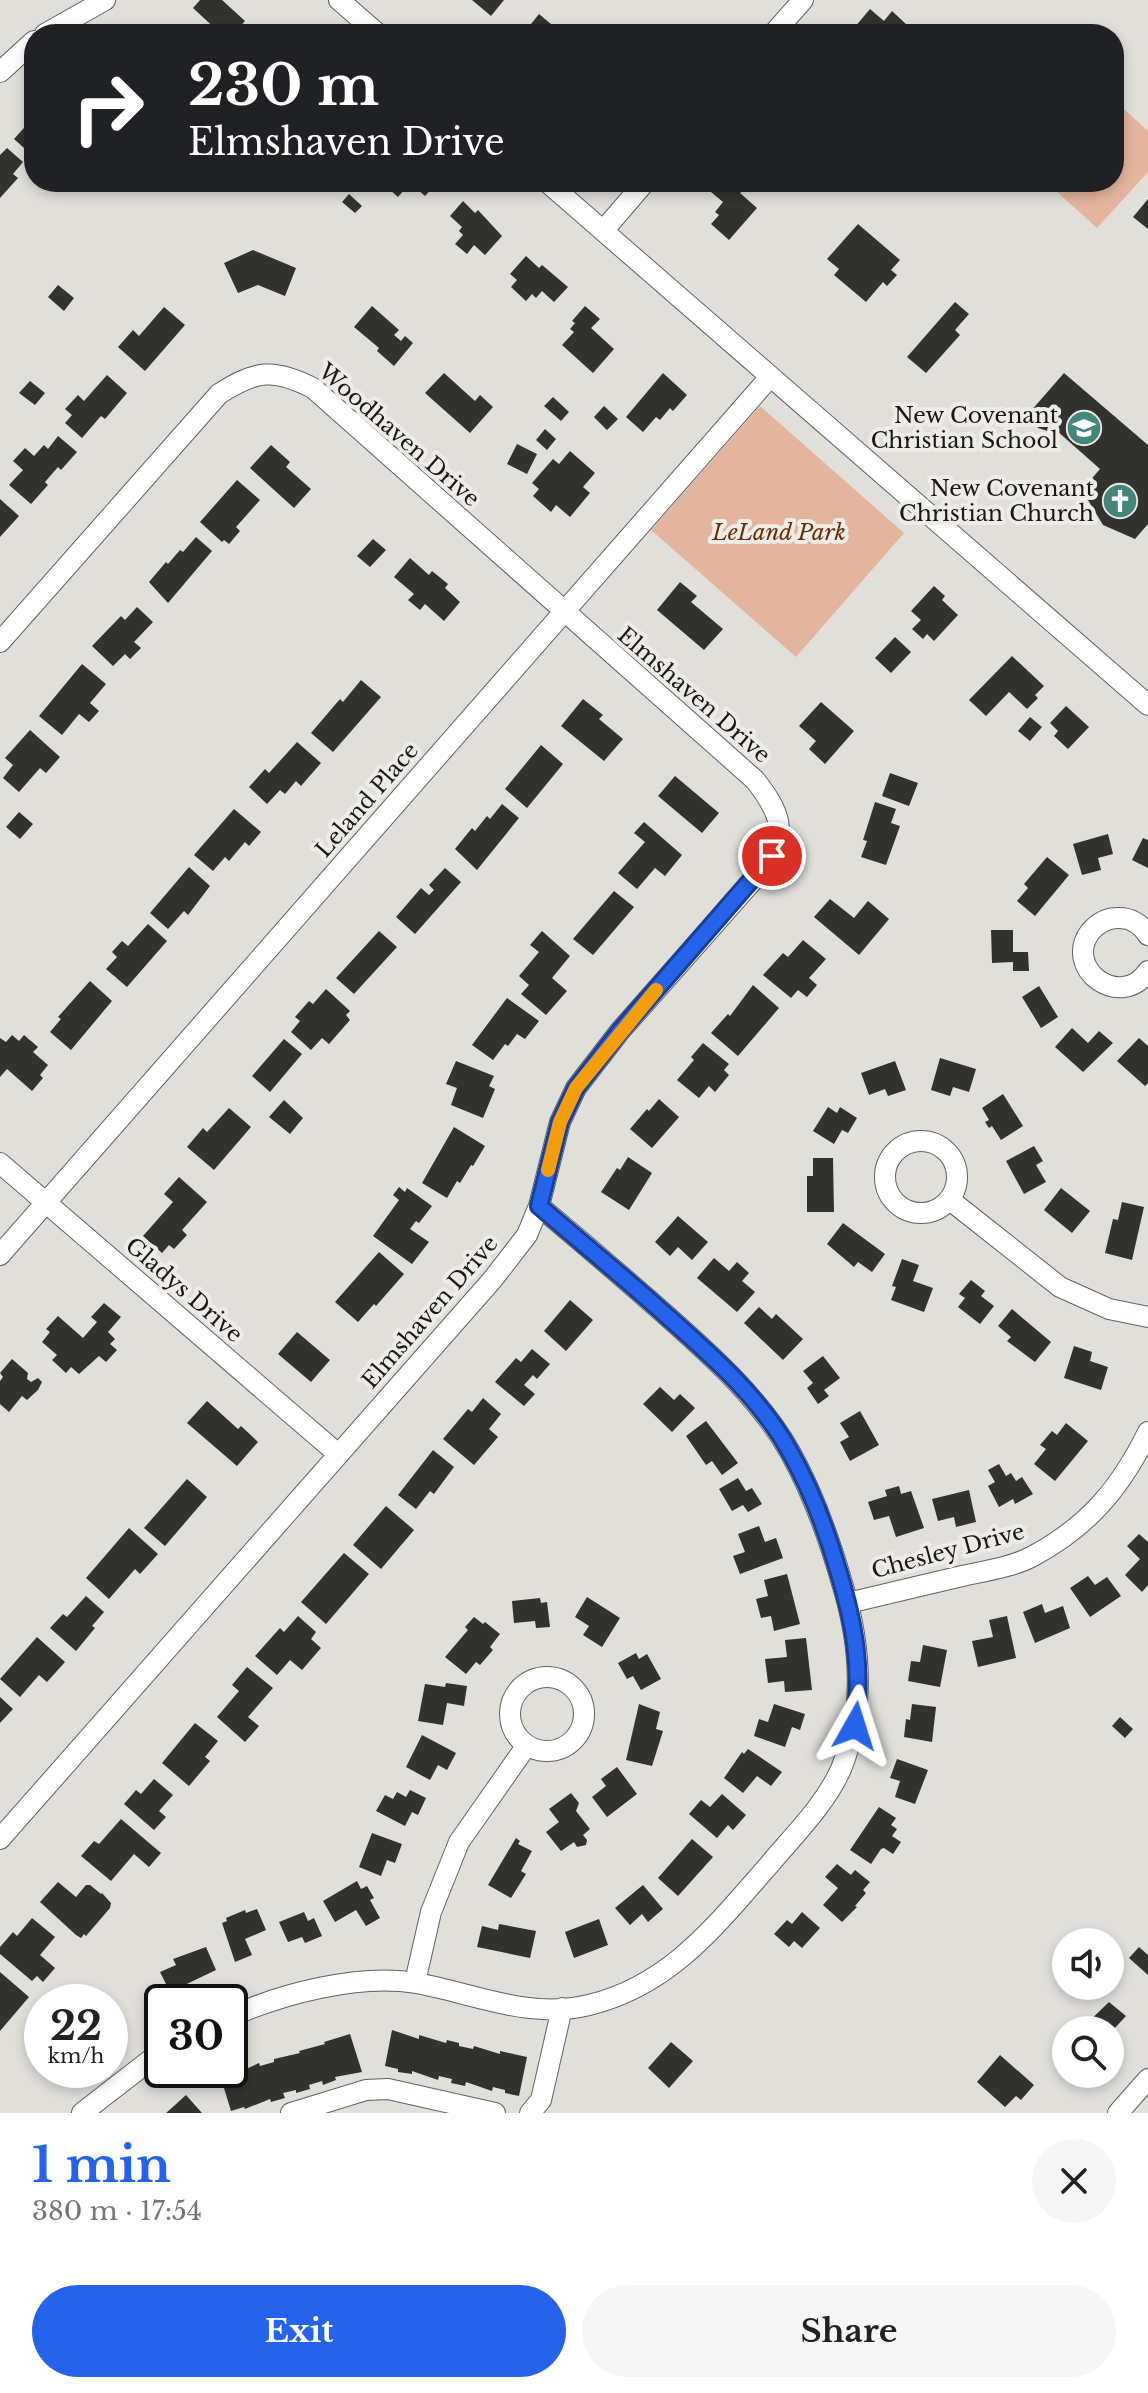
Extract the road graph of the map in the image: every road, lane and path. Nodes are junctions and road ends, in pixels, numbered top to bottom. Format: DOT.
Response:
graph roads {
  1 [pos="105,0"];
  2 [pos="339,0"];
  3 [pos="803,0"];
  4 [pos="63,24"];
  5 [pos="367,24"];
  6 [pos="782,24"];
  7 [pos="24,50"];
  8 [pos="0,72"];
  9 [pos="558,192"];
  10 [pos="636,192"];
  11 [pos="603,231"];
  12 [pos="770,377"];
  13 [pos="564,613"];
  14 [pos="0,642"];
  15 [pos="1148,705"];
  16 [pos="1148,935"];
  17 [pos="1147,974"];
  18 [pos="0,1163"];
  19 [pos="950,1200"];
  20 [pos="46,1202"];
  21 [pos="539,1206"];
  22 [pos="0,1255"];
  23 [pos="1148,1317"];
  24 [pos="1148,1432"];
  25 [pos="338,1454"];
  26 [pos="848,1603"];
  27 [pos="527,1745"];
  28 [pos="0,1839"];
  29 [pos="415,1982"];
  30 [pos="248,2008"];
  31 [pos="562,2008"];
  32 [pos="144,2065"];
  33 [pos="1148,2079"];
  34 [pos="82,2113"];
  35 [pos="291,2113"];
  36 [pos="495,2113"];
  37 [pos="530,2113"];
  38 [pos="1118,2113"];
  1 -- 4 [label="street"];
  2 -- 5 [label="street"];
  3 -- 6 [label="street"];
  7 -- 8 [label="street"];
  9 -- 11 [label="street"];
  10 -- 11 [label="street"];
  11 -- 12 [label="street"];
  12 -- 13 [label="street, Leland Place"];
  12 -- 15 [label="street"];
  13 -- 14 [label="street, Woodhaven Drive"];
  13 -- 20 [label="street, Leland Place"];
  13 -- 21 [label="street, Elmshaven Drive"];
  16 -- 17 [label="street"];
  18 -- 20 [label="street, Gladys Drive"];
  19 -- 23 [label="street"];
  20 -- 22 [label="street, Leland Place"];
  20 -- 25 [label="street, Gladys Drive"];
  21 -- 25 [label="street, Elmshaven Drive"];
  21 -- 26 [label="street"];
  24 -- 26 [label="street, Chesley Drive"];
  25 -- 28 [label="street, Elmshaven Drive"];
  26 -- 31 [label="street"];
  27 -- 29 [label="street"];
  29 -- 30 [label="street"];
  29 -- 31 [label="street"];
  31 -- 37 [label="street"];
  32 -- 34 [label="street"];
  33 -- 38 [label="street"];
  35 -- 36 [label="street"];
}
